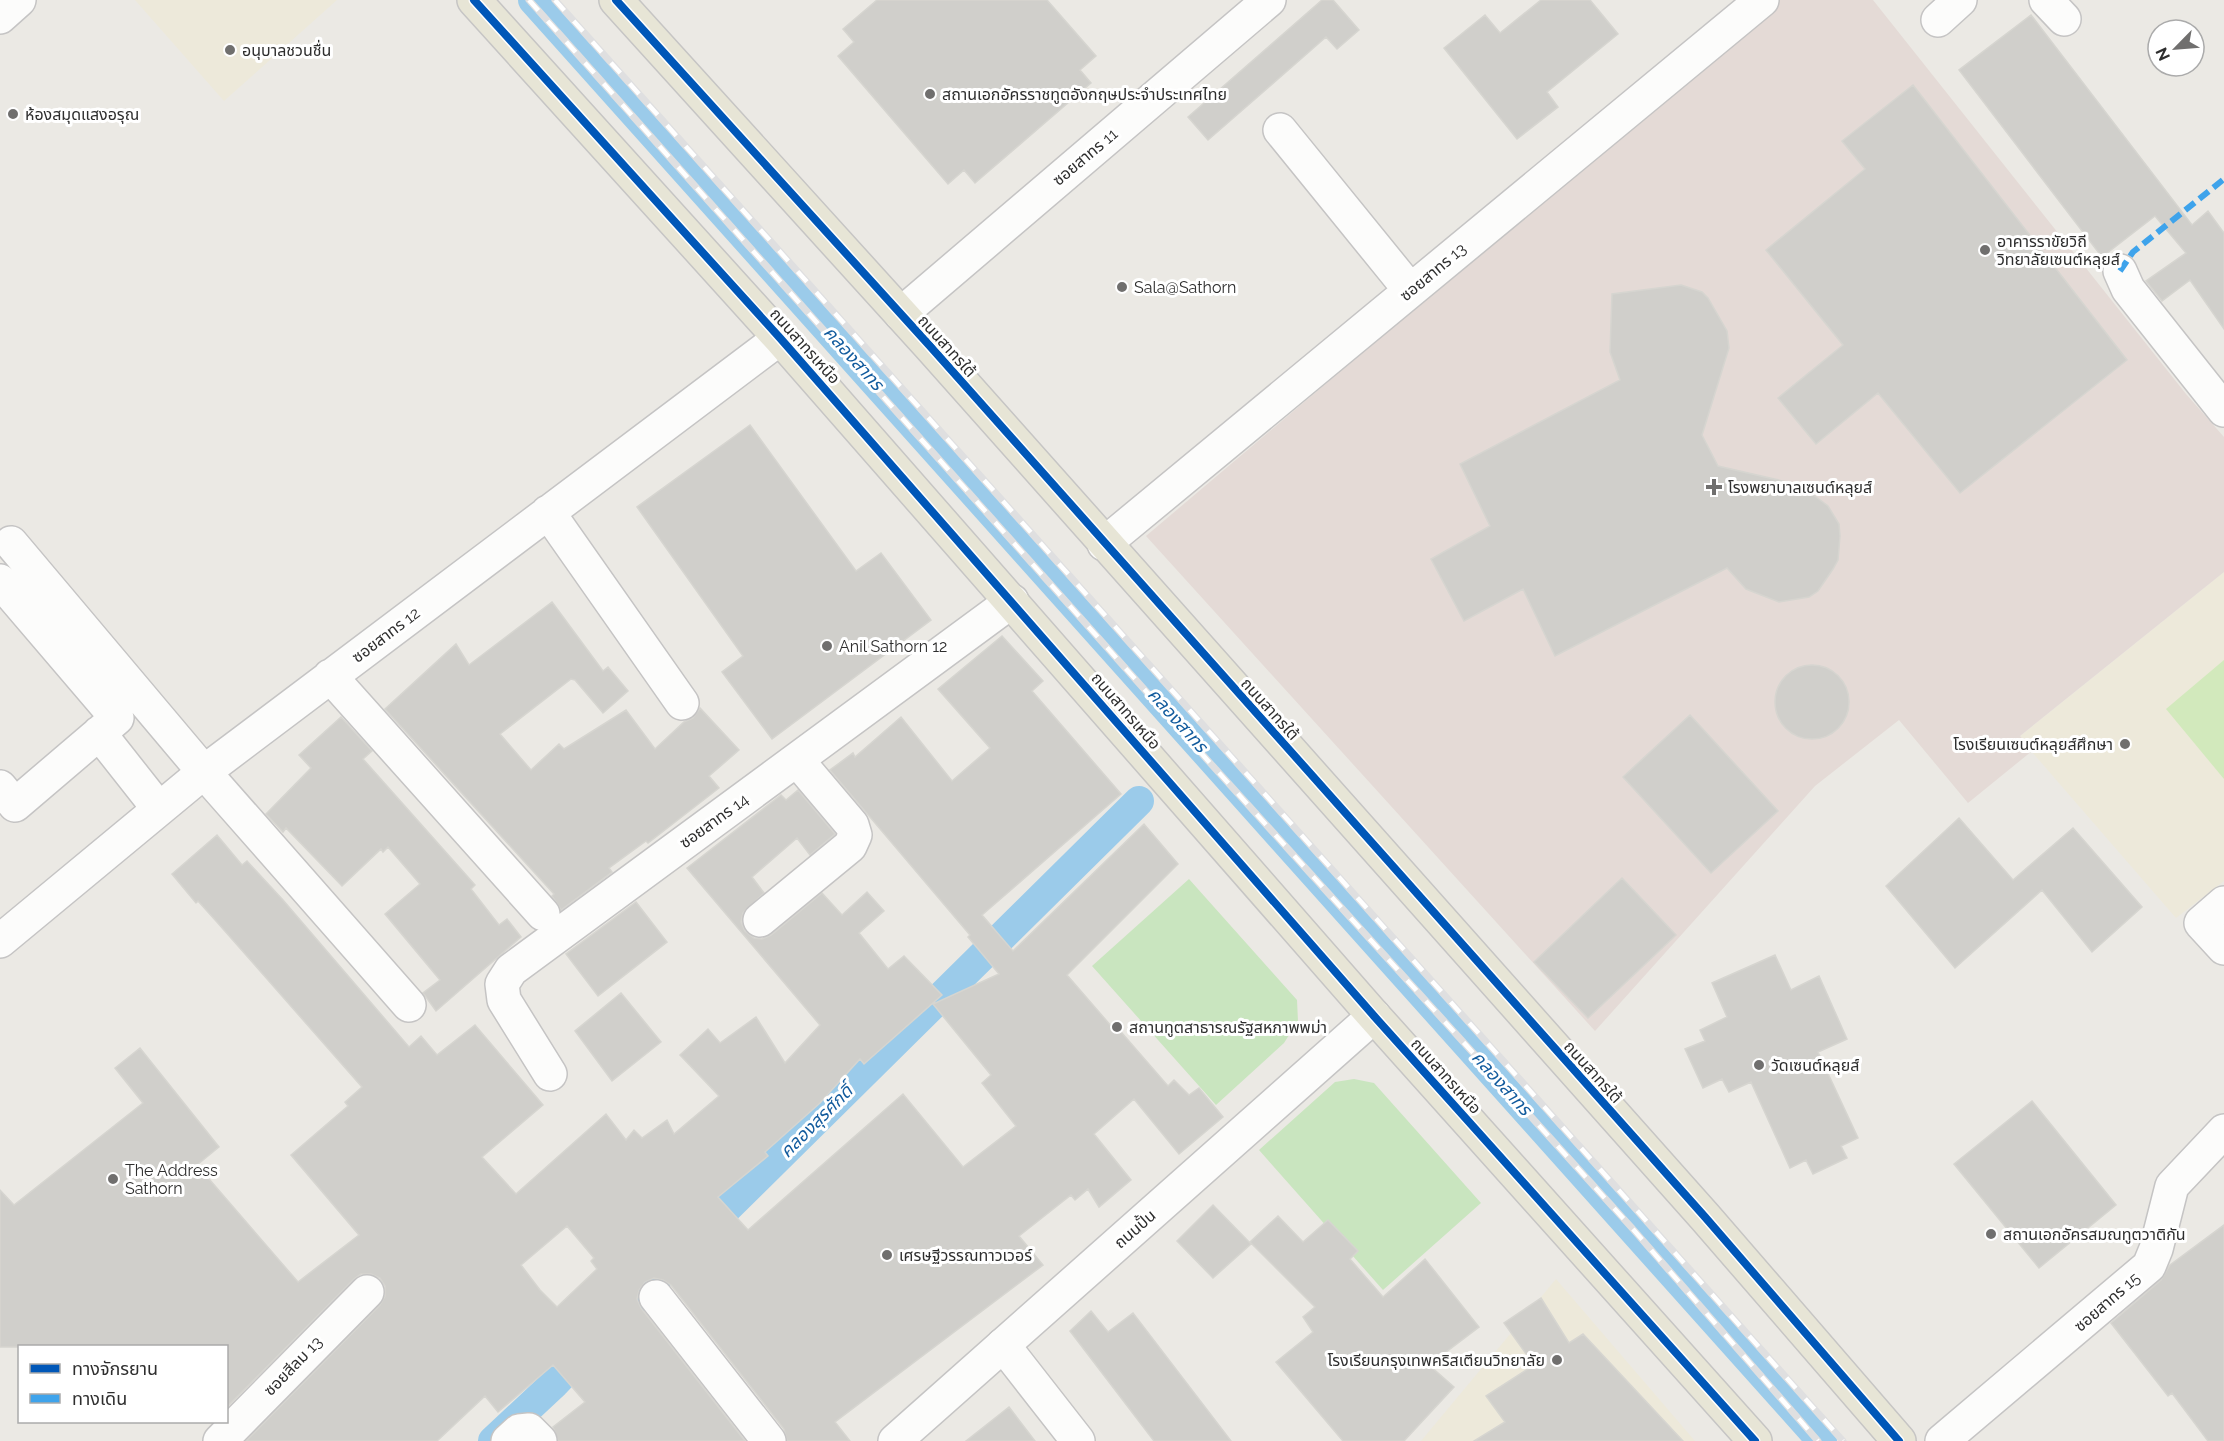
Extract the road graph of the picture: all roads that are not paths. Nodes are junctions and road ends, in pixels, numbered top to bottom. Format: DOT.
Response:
graph roads {
  1 [pos="19,0"];
  2 [pos="474,0"];
  3 [pos="616,0"];
  4 [pos="1269,0"];
  5 [pos="1762,0"];
  6 [pos="0,17"];
  7 [pos="1280,130"];
  8 [pos="2120,271"];
  9 [pos="1410,290"];
  10 [pos="901,314"];
  11 [pos="780,338"];
  12 [pos="2224,410"];
  13 [pos="548,512"];
  14 [pos="11,543"];
  15 [pos="1104,543"];
  16 [pos="0,581"];
  17 [pos="1012,601"];
  18 [pos="330,676"];
  19 [pos="682,703"];
  20 [pos="99,734"];
  21 [pos="797,760"];
  22 [pos="204,772"];
  23 [pos="0,787"];
  24 [pos="159,809"];
  25 [pos="2224,903"];
  26 [pos="543,914"];
  27 [pos="760,920"];
  28 [pos="5,928"];
  29 [pos="2224,948"];
  30 [pos="409,1005"];
  31 [pos="1374,1016"];
  32 [pos="550,1074"];
  33 [pos="2224,1131"];
  34 [pos="367,1292"];
  35 [pos="656,1297"];
  36 [pos="1003,1346"];
  37 [pos="220,1441"];
  38 [pos="508,1441"];
  39 [pos="540,1441"];
  40 [pos="769,1441"];
  41 [pos="895,1441"];
  42 [pos="1078,1441"];
  43 [pos="1755,1441"];
  44 [pos="1899,1441"];
  45 [pos="1942,1441"];
  1 -- 6 [label="street"];
  2 -- 11 [label="main road, ถนนสาทรเหนือ"];
  3 -- 10 [label="main road, ถนนสาทรใต้"];
  4 -- 10 [label="street, ซอยสาทร 11"];
  5 -- 9 [label="street, ซอยสาทร 13"];
  7 -- 9 [label="street"];
  8 -- 12 [label="street"];
  9 -- 15 [label="street, ซอยสาทร 13"];
  10 -- 15 [label="main road, ถนนสาทรใต้"];
  11 -- 13 [label="street, ซอยสาทร 12"];
  11 -- 17 [label="main road, ถนนสาทรเหนือ"];
  13 -- 18 [label="street, ซอยสาทร 12"];
  13 -- 19 [label="street"];
  14 -- 22 [label="street"];
  15 -- 44 [label="main road, ถนนสาทรใต้"];
  16 -- 20 [label="street"];
  17 -- 21 [label="street, ซอยสาทร 14"];
  17 -- 31 [label="main road, ถนนสาทรเหนือ"];
  18 -- 22 [label="street, ซอยสาทร 12"];
  18 -- 26 [label="street"];
  20 -- 23 [label="street"];
  20 -- 24 [label="street"];
  21 -- 27 [label="street"];
  21 -- 32 [label="street, ซอยสาทร 14"];
  22 -- 24 [label="street, ซอยสาทร 12"];
  22 -- 30 [label="street"];
  24 -- 28 [label="street, ซอยสาทร 12"];
  25 -- 29 [label="street"];
  31 -- 36 [label="street, ถนนปั้น"];
  31 -- 43 [label="main road, ถนนสาทรเหนือ"];
  33 -- 45 [label="street, ซอยสาทร 15"];
  34 -- 37 [label="street, ซอยสีลม 13"];
  35 -- 40 [label="street"];
  36 -- 41 [label="street, ถนนปั้น"];
  36 -- 42 [label="street"];
  38 -- 39 [label="street"];
}
